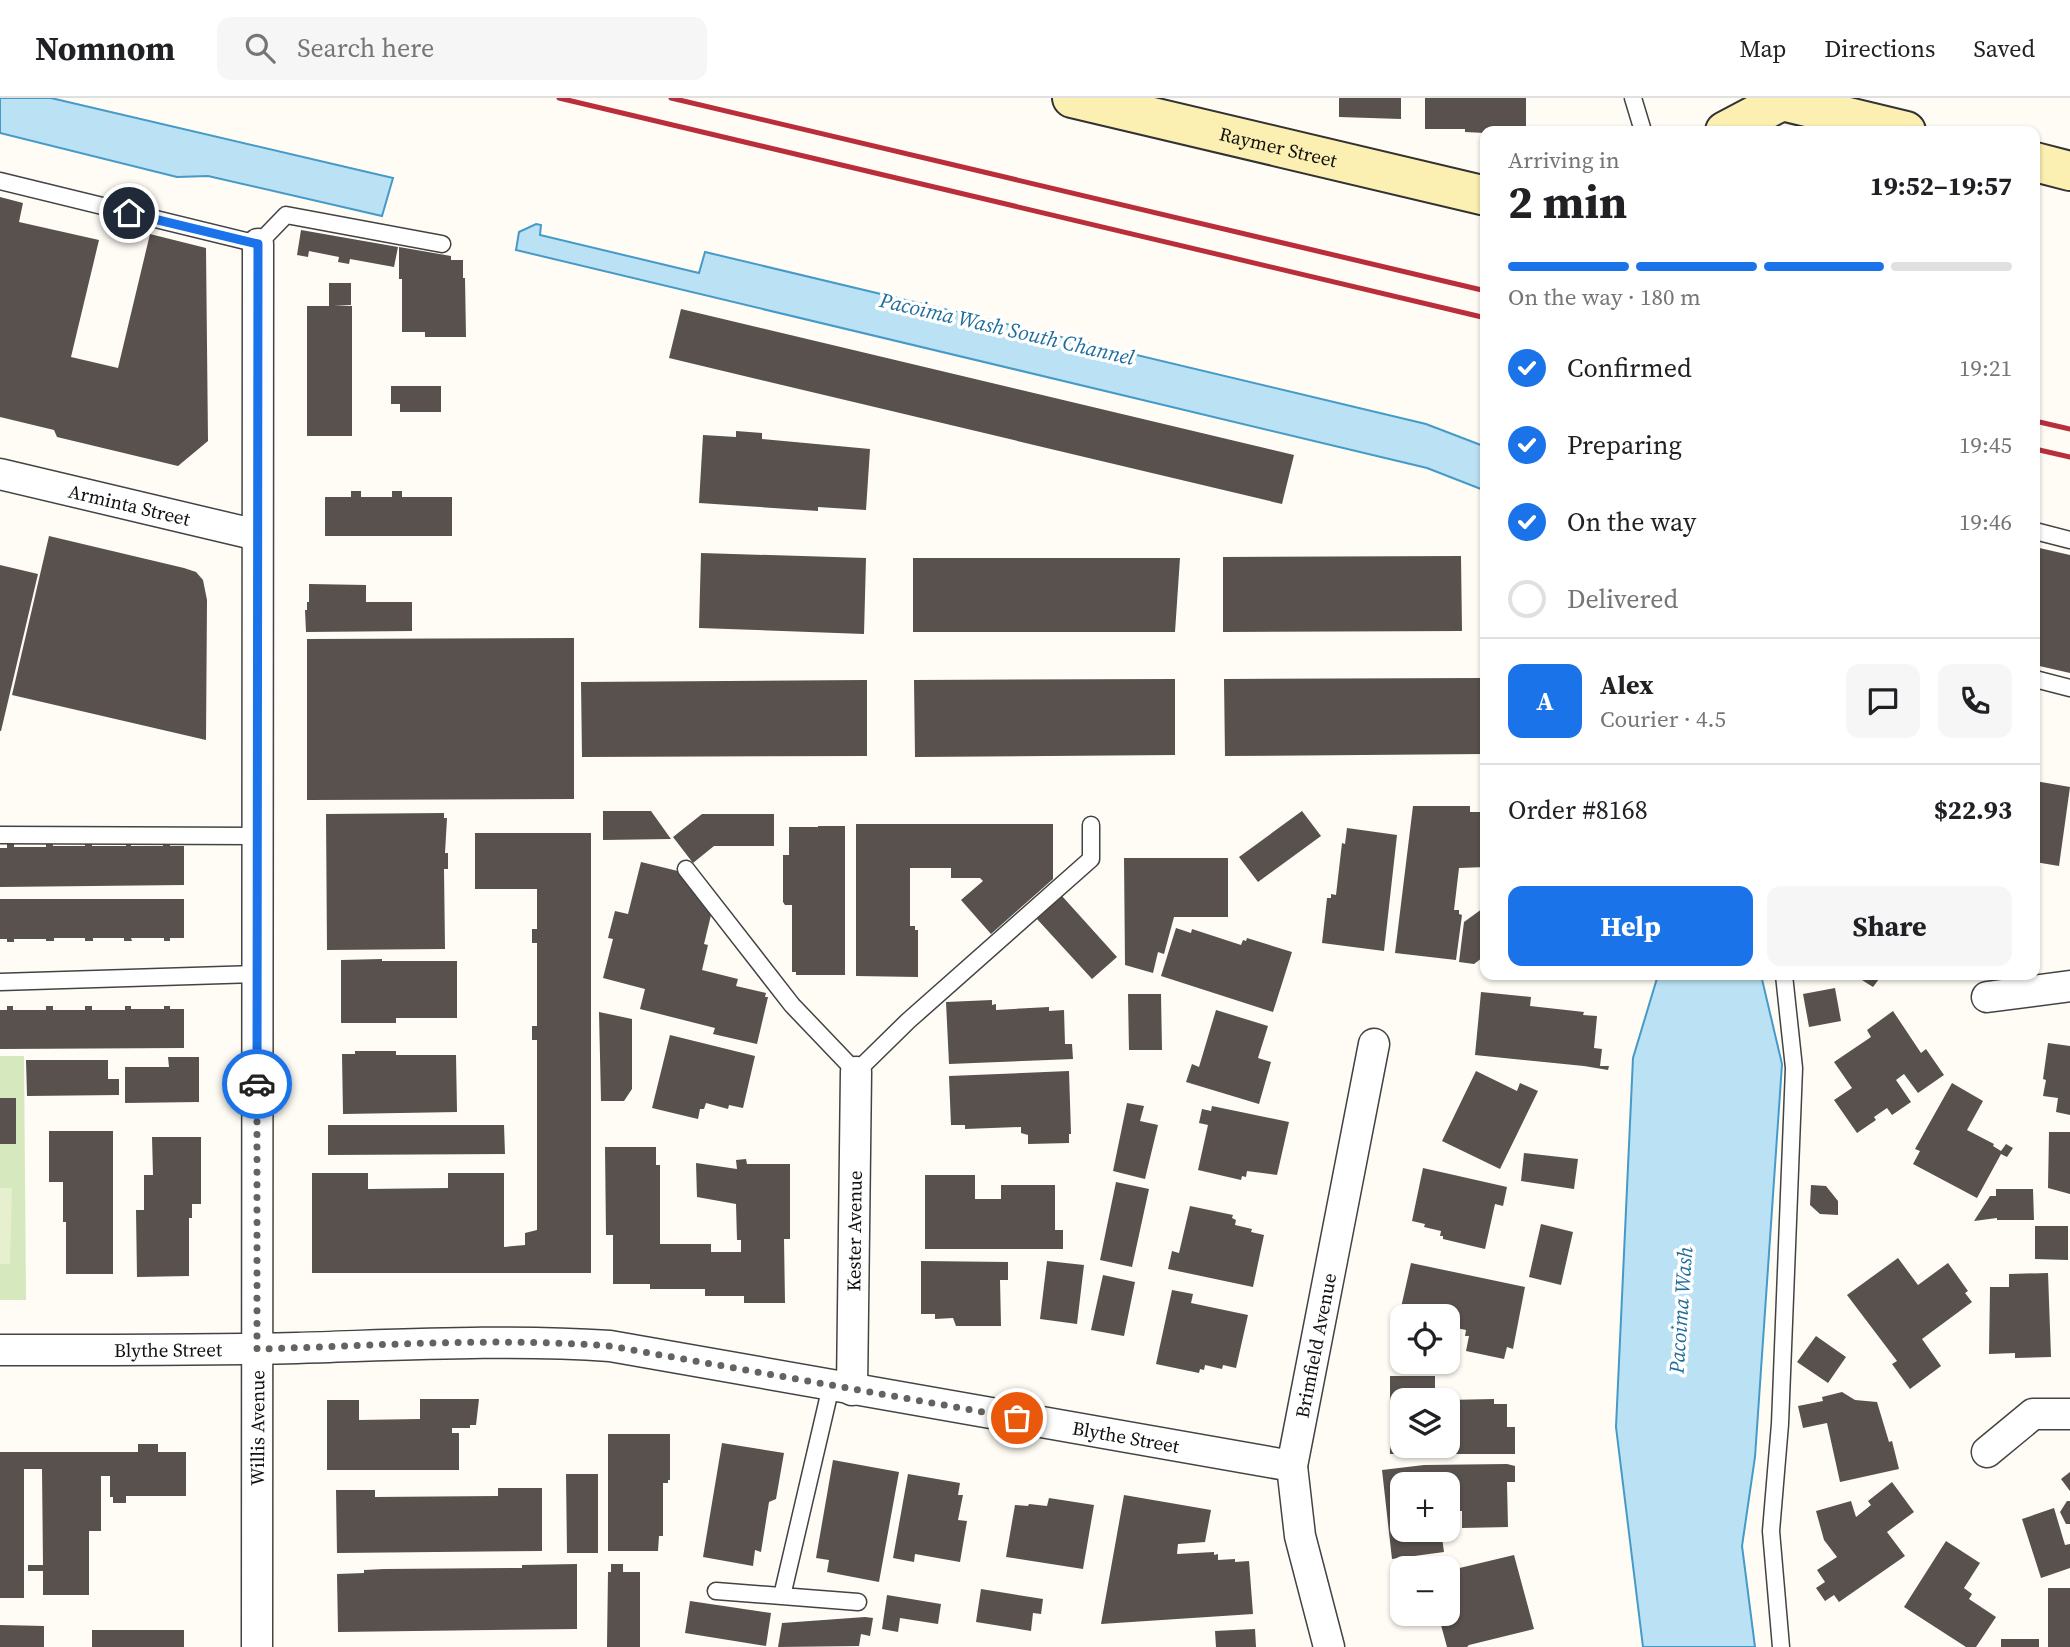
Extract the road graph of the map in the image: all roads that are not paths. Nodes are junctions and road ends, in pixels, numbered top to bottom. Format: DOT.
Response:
graph roads {
  1 [pos="1072,98"];
  2 [pos="1633,98"];
  3 [pos="1782,100"];
  4 [pos="1641,126"];
  5 [pos="1734,126"];
  6 [pos="1886,126"];
  7 [pos="2040,163"];
  8 [pos="2070,171"];
  9 [pos="0,181"];
  10 [pos="1480,195"];
  11 [pos="258,244"];
  12 [pos="442,244"];
  13 [pos="0,474"];
  14 [pos="2040,532"];
  15 [pos="257,535"];
  16 [pos="2070,540"];
  17 [pos="2040,680"];
  18 [pos="2070,688"];
  19 [pos="1091,825"];
  20 [pos="0,835"];
  21 [pos="257,836"];
  22 [pos="687,869"];
  23 [pos="257,974"];
  24 [pos="1785,980"];
  25 [pos="0,982"];
  26 [pos="2070,986"];
  27 [pos="1987,997"];
  28 [pos="1374,1044"];
  29 [pos="856,1072"];
  30 [pos="257,1349"];
  31 [pos="0,1350"];
  32 [pos="841,1388"];
  33 [pos="2070,1415"];
  34 [pos="1987,1452"];
  35 [pos="1292,1466"];
  36 [pos="716,1591"];
  37 [pos="782,1596"];
  38 [pos="858,1602"];
  39 [pos="257,1647"];
  40 [pos="1329,1647"];
  41 [pos="1781,1647"];
  1 -- 10 [label="street, Raymer Street"];
  2 -- 4 [label="lane"];
  3 -- 5 [label="street"];
  3 -- 6 [label="street"];
  7 -- 8 [label="street"];
  9 -- 11 [label="lane"];
  11 -- 12 [label="lane"];
  11 -- 15 [label="street, Willis Avenue"];
  13 -- 15 [label="street, Arminta Street"];
  14 -- 16 [label="lane"];
  15 -- 21 [label="street, Willis Avenue"];
  17 -- 18 [label="lane"];
  19 -- 29 [label="lane"];
  20 -- 21 [label="lane"];
  21 -- 23 [label="street, Willis Avenue"];
  22 -- 29 [label="lane"];
  23 -- 25 [label="lane"];
  23 -- 30 [label="street, Willis Avenue"];
  24 -- 41 [label="lane"];
  26 -- 27 [label="street"];
  28 -- 35 [label="street, Brimfield Avenue"];
  29 -- 32 [label="street, Kester Avenue"];
  30 -- 31 [label="street, Blythe Street"];
  30 -- 32 [label="street, Blythe Street"];
  30 -- 39 [label="street, Willis Avenue"];
  32 -- 35 [label="street, Blythe Street"];
  32 -- 37 [label="lane"];
  33 -- 34 [label="street"];
  35 -- 40 [label="street, Brimfield Avenue"];
  36 -- 37 [label="lane"];
  37 -- 38 [label="lane"];
}
